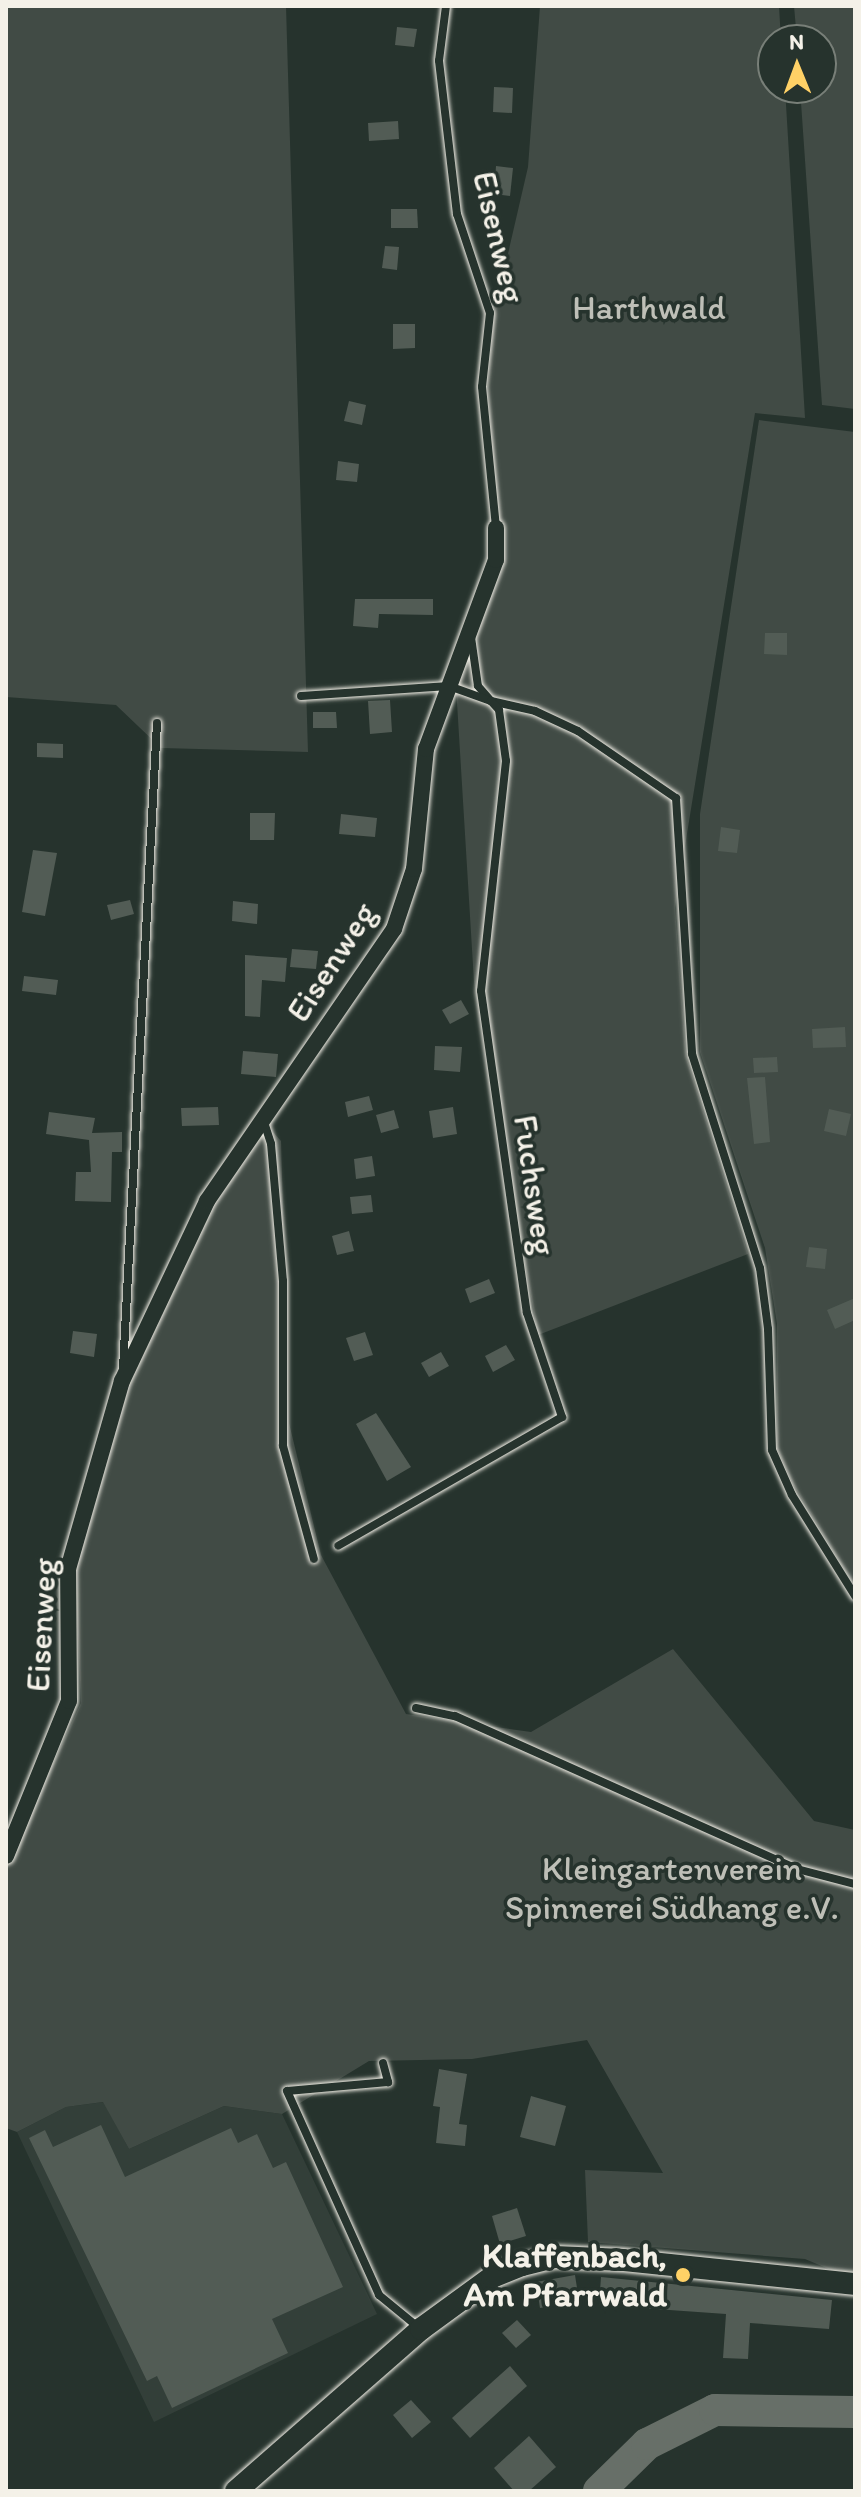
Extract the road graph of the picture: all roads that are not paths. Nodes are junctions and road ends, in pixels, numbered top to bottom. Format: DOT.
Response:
graph roads {
  1 [pos="446,6"];
  2 [pos="496,528"];
  3 [pos="470,637"];
  4 [pos="449,686"];
  5 [pos="301,696"];
  6 [pos="491,701"];
  7 [pos="157,723"];
  8 [pos="263,1119"];
  9 [pos="122,1381"];
  10 [pos="338,1546"];
  11 [pos="314,1559"];
  12 [pos="855,1596"];
  13 [pos="416,1708"];
  14 [pos="6,1856"];
  15 [pos="855,1884"];
  16 [pos="383,2063"];
  17 [pos="855,2284"];
  18 [pos="421,2329"];
  19 [pos="236,2491"];
  1 -- 2 [label="lane, Eisenweg"];
  2 -- 3 [label="street, Eisenweg"];
  3 -- 4 [label="street, Eisenweg"];
  3 -- 6 [label="lane"];
  4 -- 5 [label="lane"];
  4 -- 6 [label="lane"];
  4 -- 8 [label="street, Eisenweg"];
  6 -- 10 [label="lane, Fuchsweg"];
  6 -- 12 [label="lane"];
  7 -- 9 [label="lane"];
  8 -- 9 [label="street, Eisenweg"];
  8 -- 11 [label="lane"];
  9 -- 14 [label="street, Eisenweg"];
  13 -- 15 [label="lane"];
  16 -- 18 [label="lane"];
  17 -- 18 [label="main road"];
  18 -- 19 [label="main road"];
}
